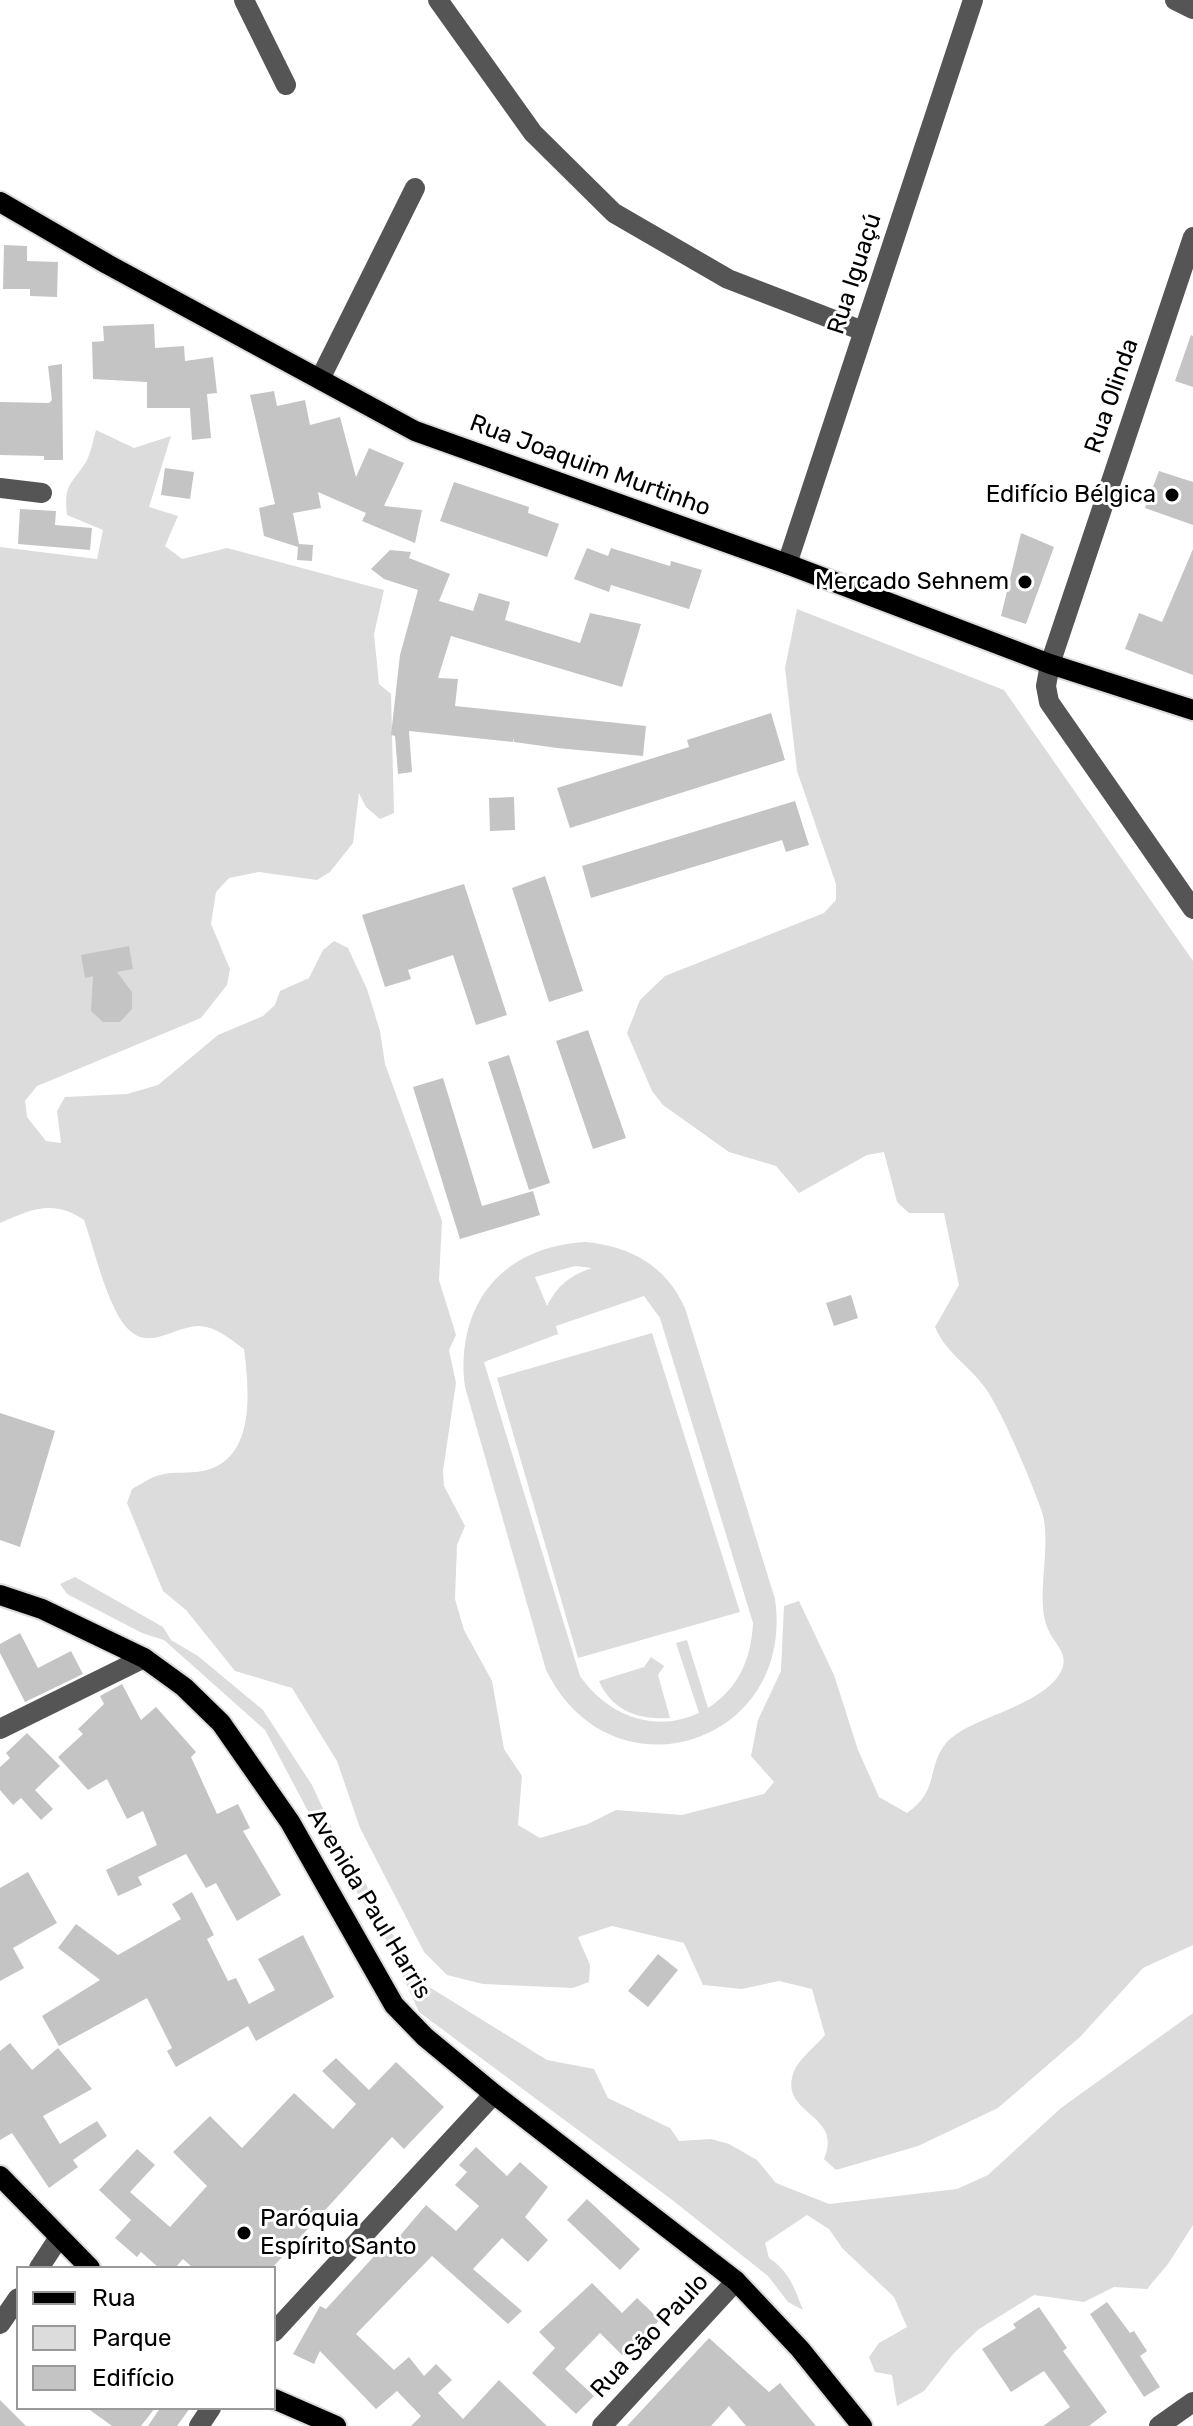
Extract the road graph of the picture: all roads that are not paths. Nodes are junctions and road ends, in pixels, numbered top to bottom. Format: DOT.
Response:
graph roads {
  1 [pos="244,0"];
  2 [pos="438,0"];
  3 [pos="973,0"];
  4 [pos="1175,0"];
  5 [pos="1193,9"];
  6 [pos="286,85"];
  7 [pos="415,188"];
  8 [pos="0,202"];
  9 [pos="1193,237"];
  10 [pos="863,331"];
  11 [pos="320,379"];
  12 [pos="0,488"];
  13 [pos="42,493"];
  14 [pos="787,564"];
  15 [pos="1050,664"];
  16 [pos="1193,710"];
  17 [pos="1193,909"];
  18 [pos="0,1595"];
  19 [pos="144,1658"];
  20 [pos="0,1729"];
  21 [pos="494,2094"];
  22 [pos="0,2176"];
  23 [pos="58,2239"];
  24 [pos="40,2266"];
  25 [pos="88,2266"];
  26 [pos="736,2281"];
  27 [pos="16,2301"];
  28 [pos="0,2324"];
  29 [pos="276,2330"];
  30 [pos="276,2400"];
  31 [pos="1193,2402"];
  32 [pos="336,2426"];
  33 [pos="602,2426"];
  34 [pos="862,2426"];
  35 [pos="1159,2426"];
  1 -- 6 [label="street"];
  2 -- 10 [label="street"];
  3 -- 10 [label="street, Rua Iguaçú"];
  4 -- 5 [label="street"];
  7 -- 11 [label="street"];
  8 -- 11 [label="main road, Rua Joaquim Murtinho"];
  9 -- 15 [label="street, Rua Olinda"];
  10 -- 14 [label="street, Rua Iguaçú"];
  11 -- 14 [label="main road, Rua Joaquim Murtinho"];
  12 -- 13 [label="street"];
  14 -- 15 [label="main road, Rua Joaquim Murtinho"];
  15 -- 16 [label="main road, Rua Joaquim Murtinho"];
  15 -- 17 [label="street, Rua Olinda"];
  18 -- 19 [label="main road, Avenida Paul Harris"];
  19 -- 20 [label="street"];
  19 -- 21 [label="main road, Avenida Paul Harris"];
  21 -- 26 [label="main road, Avenida Paul Harris"];
  21 -- 29 [label="street"];
  22 -- 23 [label="main road"];
  23 -- 24 [label="street"];
  23 -- 25 [label="main road"];
  26 -- 33 [label="street, Rua São Paulo"];
  26 -- 34 [label="main road, Avenida Paul Harris"];
  27 -- 28 [label="street"];
  30 -- 32 [label="main road"];
  31 -- 35 [label="street"];
}
